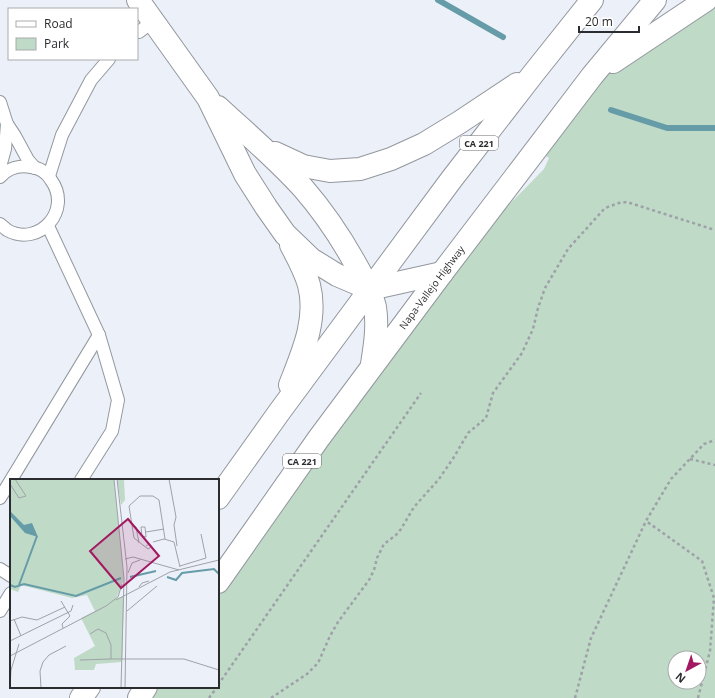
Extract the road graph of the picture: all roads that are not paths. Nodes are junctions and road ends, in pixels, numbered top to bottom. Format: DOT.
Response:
graph roads {
  1 [pos="138,0"];
  2 [pos="592,0"];
  3 [pos="655,0"];
  4 [pos="706,0"];
  5 [pos="141,31"];
  6 [pos="108,60"];
  7 [pos="533,74"];
  8 [pos="592,76"];
  9 [pos="208,98"];
  10 [pos="0,102"];
  11 [pos="7,124"];
  12 [pos="247,134"];
  13 [pos="0,167"];
  14 [pos="35,168"];
  15 [pos="49,176"];
  16 [pos="0,177"];
  17 [pos="0,224"];
  18 [pos="48,226"];
  19 [pos="285,234"];
  20 [pos="442,273"];
  21 [pos="370,290"];
  22 [pos="99,335"];
  23 [pos="372,367"];
  24 [pos="280,411"];
  25 [pos="12,479"];
  26 [pos="83,479"];
  27 [pos="10,482"];
  28 [pos="219,497"];
  29 [pos="0,498"];
  30 [pos="0,569"];
  31 [pos="10,575"];
  32 [pos="219,581"];
  33 [pos="10,595"];
  34 [pos="0,611"];
  35 [pos="88,688"];
  36 [pos="145,688"];
  37 [pos="82,698"];
  38 [pos="139,698"];
  1 -- 5 [label="main road"];
  2 -- 7 [label="main road, CA 221"];
  3 -- 8 [label="main road, Napa-Vallejo Highway / CA 221"];
  4 -- 8 [label="main road"];
  5 -- 9 [label="main road"];
  6 -- 15 [label="lane"];
  7 -- 12 [label="main road"];
  7 -- 21 [label="main road, CA 221"];
  8 -- 20 [label="main road, Napa-Vallejo Highway / CA 221"];
  9 -- 12 [label="main road"];
  9 -- 19 [label="main road"];
  10 -- 11 [label="lane"];
  11 -- 13 [label="lane"];
  11 -- 14 [label="lane"];
  12 -- 21 [label="main road"];
  14 -- 15 [label="lane"];
  14 -- 16 [label="lane"];
  15 -- 18 [label="lane"];
  17 -- 18 [label="lane"];
  18 -- 22 [label="lane"];
  19 -- 21 [label="main road"];
  19 -- 24 [label="main road"];
  20 -- 21 [label="main road"];
  20 -- 23 [label="main road, Napa-Vallejo Highway / CA 221"];
  21 -- 23 [label="main road"];
  21 -- 24 [label="main road, CA 221"];
  22 -- 25 [label="lane"];
  22 -- 26 [label="lane"];
  23 -- 32 [label="main road, Napa-Vallejo Highway / CA 221"];
  24 -- 28 [label="main road, CA 221"];
  27 -- 29 [label="lane"];
  30 -- 31 [label="lane"];
  33 -- 34 [label="lane"];
  35 -- 37 [label="main road"];
  36 -- 38 [label="main road"];
}
